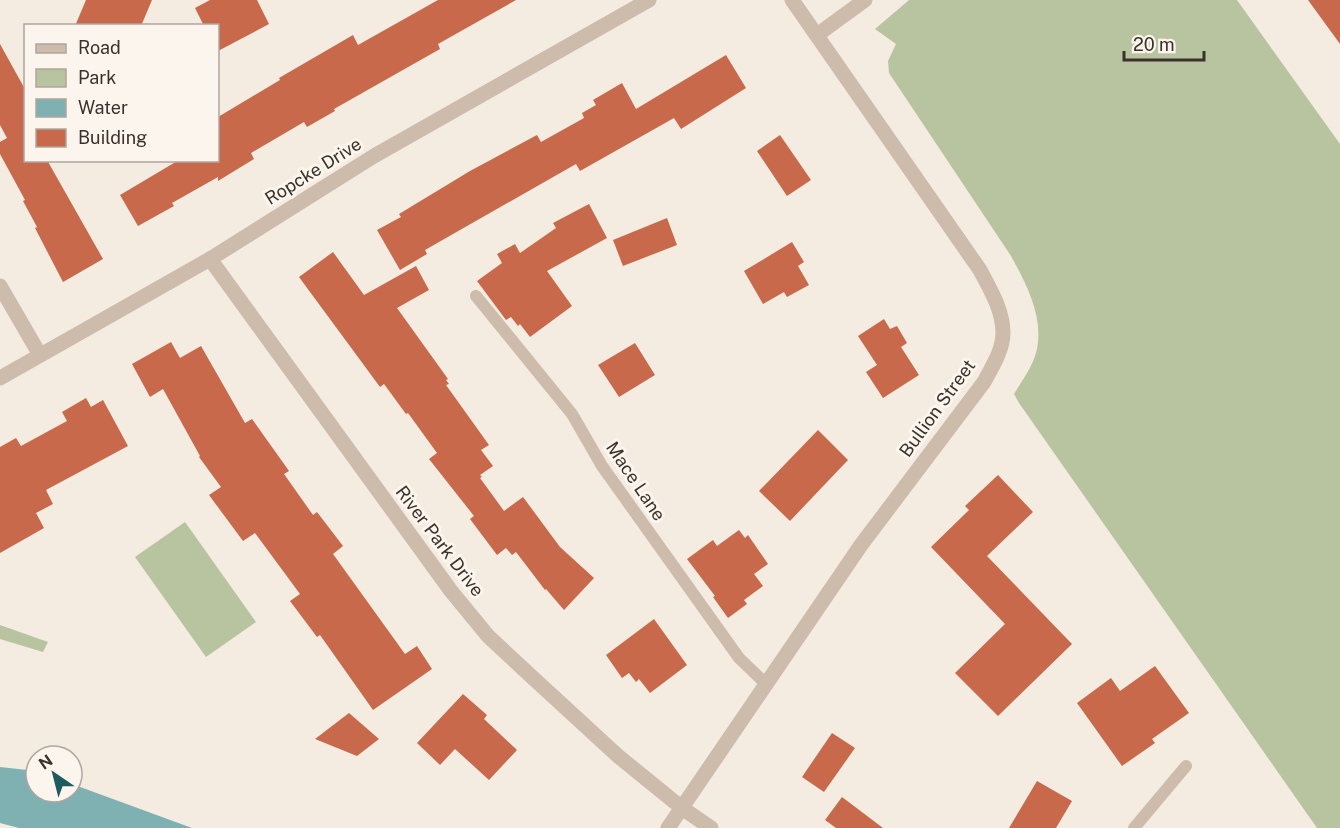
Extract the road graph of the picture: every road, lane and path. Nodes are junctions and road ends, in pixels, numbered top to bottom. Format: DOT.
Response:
graph roads {
  1 [pos="649,0"];
  2 [pos="792,0"];
  3 [pos="864,0"];
  4 [pos="817,35"];
  5 [pos="210,259"];
  6 [pos="0,286"];
  7 [pos="476,296"];
  8 [pos="40,356"];
  9 [pos="0,378"];
  10 [pos="767,685"];
  11 [pos="1186,766"];
  12 [pos="682,808"];
  13 [pos="668,828"];
  14 [pos="711,828"];
  15 [pos="1134,828"];
  1 -- 5 [label="street, Ropcke Drive"];
  2 -- 4 [label="street, Bullion Street"];
  3 -- 4 [label="street"];
  4 -- 10 [label="street, Bullion Street"];
  5 -- 8 [label="street, Ropcke Drive"];
  5 -- 12 [label="street, River Park Drive"];
  6 -- 8 [label="street"];
  7 -- 10 [label="lane, Mace Lane"];
  8 -- 9 [label="street, Ropcke Drive"];
  10 -- 12 [label="street, Bullion Street"];
  11 -- 15 [label="lane"];
  12 -- 13 [label="street, Bullion Street"];
  12 -- 14 [label="street, River Park Drive"];
}
